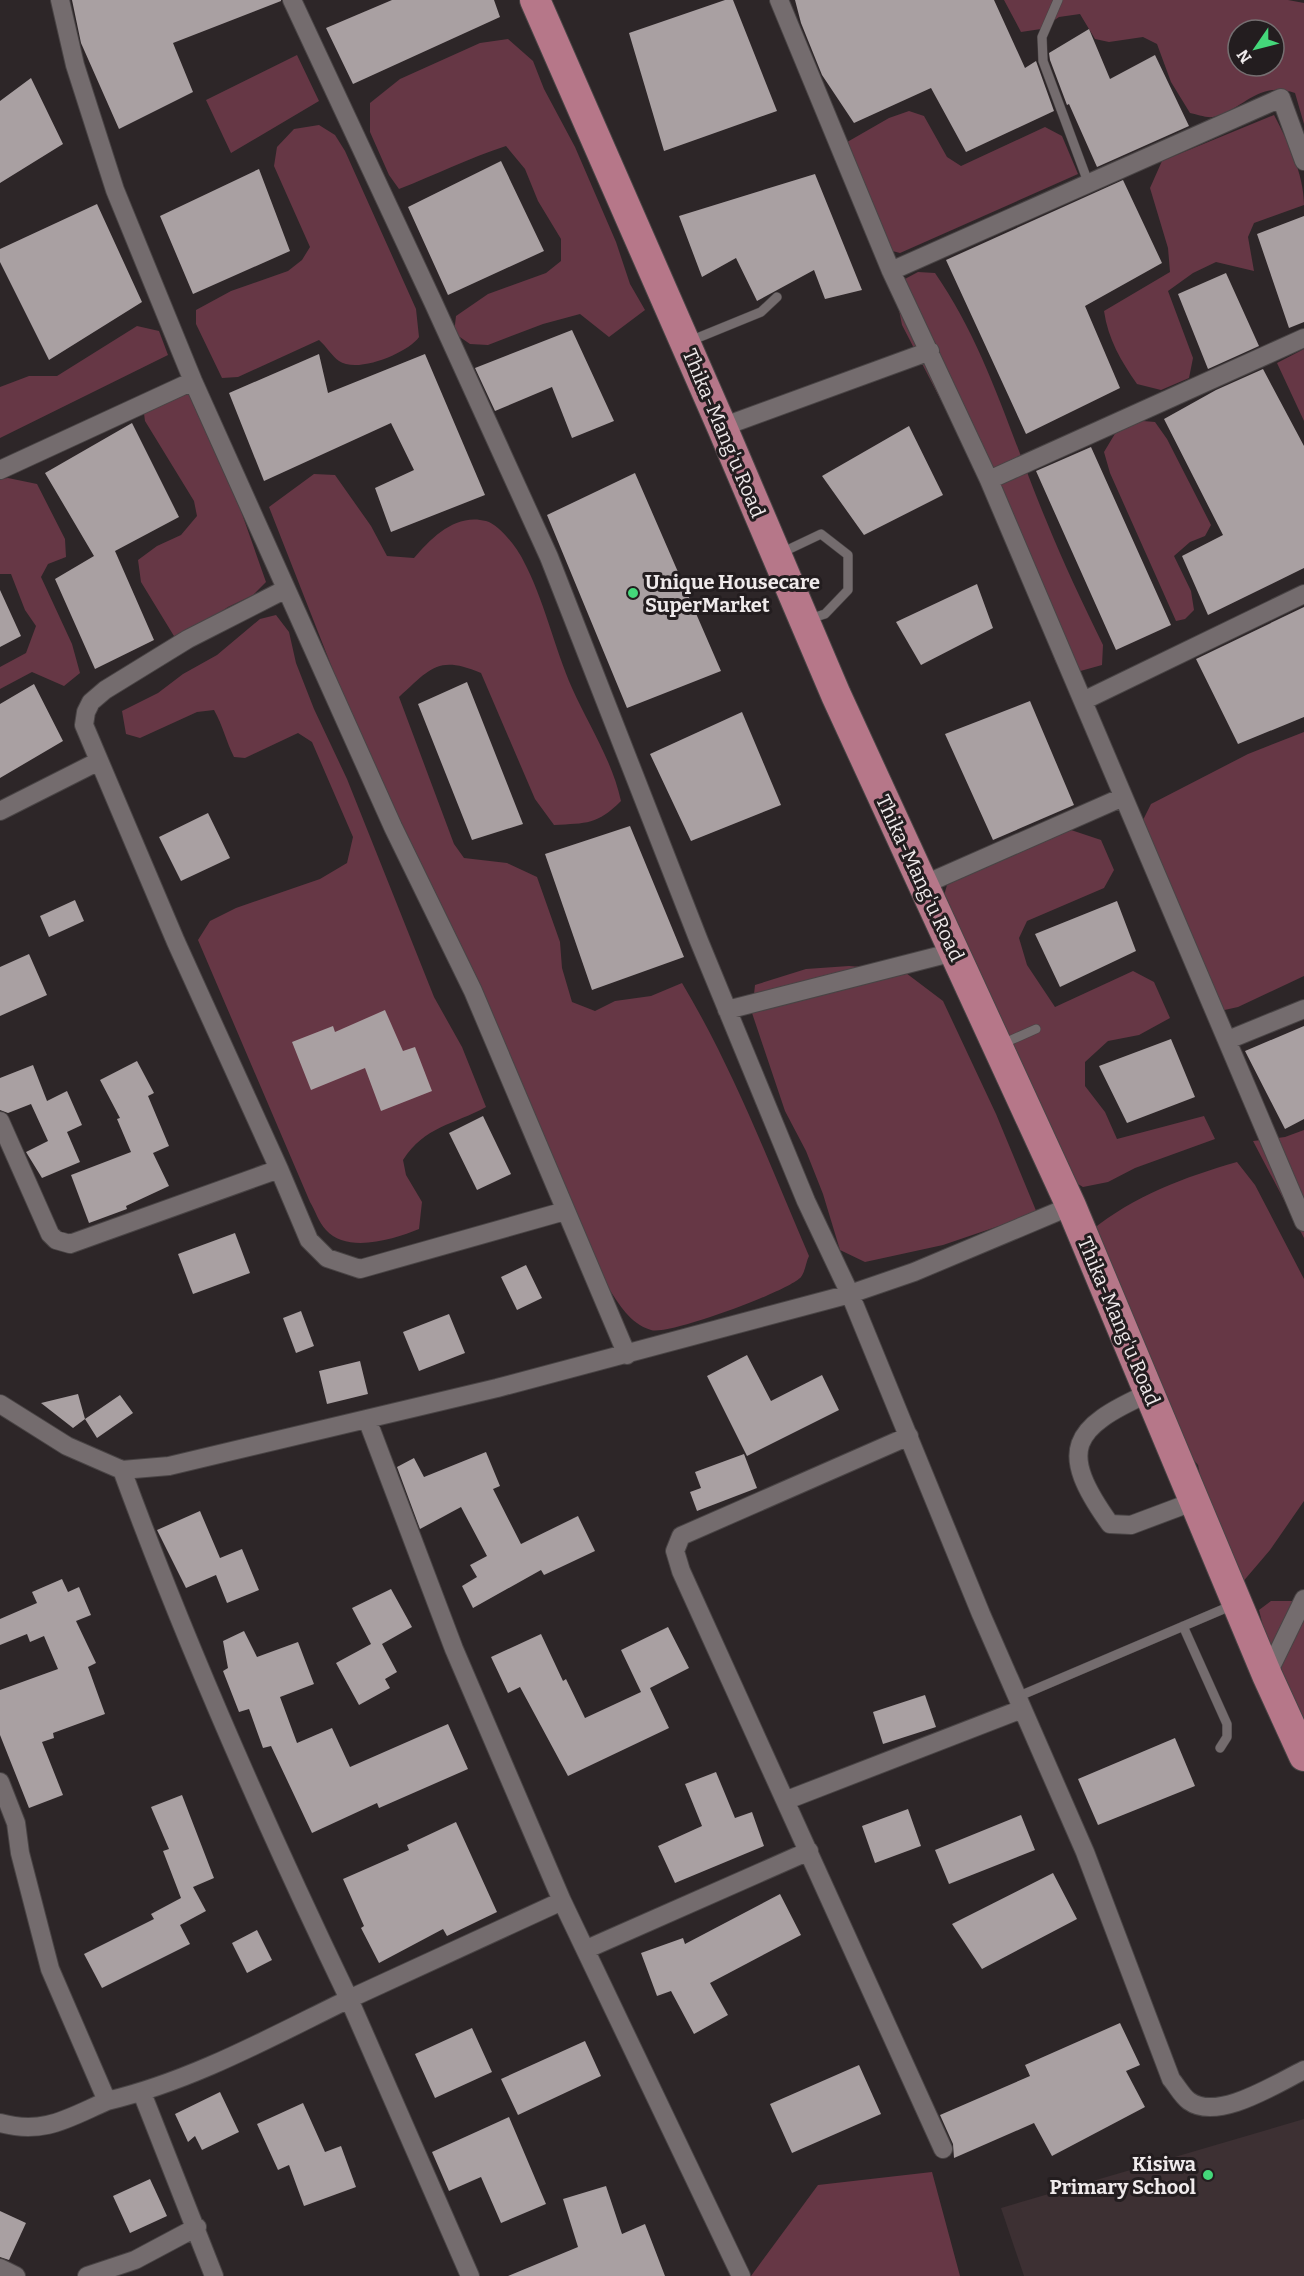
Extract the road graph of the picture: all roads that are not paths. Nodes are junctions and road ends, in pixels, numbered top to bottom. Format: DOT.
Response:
graph roads {
  1 [pos="60,0"];
  2 [pos="292,0"];
  3 [pos="535,0"];
  4 [pos="779,0"];
  5 [pos="1058,0"];
  6 [pos="1304,162"];
  7 [pos="1088,182"];
  8 [pos="891,271"];
  9 [pos="777,297"];
  10 [pos="1304,338"];
  11 [pos="685,343"];
  12 [pos="930,351"];
  13 [pos="193,381"];
  14 [pos="722,427"];
  15 [pos="0,470"];
  16 [pos="989,480"];
  17 [pos="776,555"];
  18 [pos="286,589"];
  19 [pos="1304,594"];
  20 [pos="804,620"];
  21 [pos="1083,701"];
  22 [pos="99,761"];
  23 [pos="1123,797"];
  24 [pos="0,811"];
  25 [pos="923,885"];
  26 [pos="954,952"];
  27 [pos="1304,1009"];
  28 [pos="727,1010"];
  29 [pos="1036,1029"];
  30 [pos="1228,1040"];
  31 [pos="998,1046"];
  32 [pos="0,1121"];
  33 [pos="279,1169"];
  34 [pos="1071,1206"];
  35 [pos="565,1211"];
  36 [pos="1304,1222"];
  37 [pos="850,1294"];
  38 [pos="627,1355"];
  39 [pos="1149,1393"];
  40 [pos="0,1404"];
  41 [pos="367,1419"];
  42 [pos="909,1436"];
  43 [pos="122,1470"];
  44 [pos="1195,1501"];
  45 [pos="1304,1599"];
  46 [pos="1237,1604"];
  47 [pos="1183,1626"];
  48 [pos="1267,1675"];
  49 [pos="1020,1703"];
  50 [pos="1220,1748"];
  51 [pos="1304,1756"];
  52 [pos="0,1782"];
  53 [pos="787,1800"];
  54 [pos="809,1851"];
  55 [pos="562,1901"];
  56 [pos="587,1949"];
  57 [pos="349,1999"];
  58 [pos="1304,2070"];
  59 [pos="142,2093"];
  60 [pos="107,2101"];
  61 [pos="0,2123"];
  62 [pos="943,2149"];
  63 [pos="197,2227"];
  64 [pos="0,2268"];
  65 [pos="16,2276"];
  66 [pos="87,2276"];
  67 [pos="214,2276"];
  68 [pos="470,2276"];
  69 [pos="741,2276"];
  1 -- 13 [label="street"];
  2 -- 28 [label="street"];
  3 -- 11 [label="highway, Thika-Mang'u Road"];
  4 -- 8 [label="street"];
  5 -- 7 [label="lane"];
  6 -- 7 [label="street"];
  7 -- 8 [label="street"];
  8 -- 12 [label="street"];
  9 -- 11 [label="lane"];
  10 -- 16 [label="street"];
  11 -- 14 [label="highway, Thika-Mang'u Road"];
  12 -- 14 [label="street"];
  12 -- 16 [label="street"];
  13 -- 15 [label="street"];
  13 -- 18 [label="street"];
  14 -- 17 [label="highway, Thika-Mang'u Road"];
  16 -- 21 [label="street"];
  17 -- 20 [label="highway, Thika-Mang'u Road"];
  17 -- 20 [label="lane"];
  18 -- 22 [label="street"];
  18 -- 35 [label="street"];
  19 -- 21 [label="street"];
  20 -- 25 [label="highway, Thika-Mang'u Road"];
  21 -- 23 [label="street"];
  22 -- 24 [label="street"];
  22 -- 33 [label="street"];
  23 -- 25 [label="street"];
  23 -- 30 [label="street"];
  25 -- 26 [label="highway, Thika-Mang'u Road"];
  26 -- 28 [label="street"];
  26 -- 31 [label="highway, Thika-Mang'u Road"];
  27 -- 30 [label="street"];
  28 -- 37 [label="street"];
  29 -- 31 [label="lane"];
  30 -- 36 [label="street"];
  31 -- 34 [label="highway, Thika-Mang'u Road"];
  32 -- 33 [label="street"];
  33 -- 35 [label="street"];
  34 -- 37 [label="street"];
  34 -- 39 [label="highway, Thika-Mang'u Road"];
  35 -- 38 [label="street"];
  37 -- 38 [label="street"];
  37 -- 42 [label="street"];
  38 -- 41 [label="street"];
  39 -- 44 [label="highway, Thika-Mang'u Road"];
  39 -- 44 [label="street"];
  40 -- 43 [label="street"];
  41 -- 43 [label="street"];
  41 -- 55 [label="street"];
  42 -- 49 [label="street"];
  42 -- 53 [label="street"];
  43 -- 57 [label="street"];
  44 -- 46 [label="highway, Thika-Mang'u Road"];
  45 -- 48 [label="street"];
  46 -- 47 [label="lane"];
  46 -- 48 [label="highway, Thika-Mang'u Road"];
  47 -- 49 [label="lane"];
  47 -- 50 [label="lane"];
  48 -- 51 [label="highway, Thika-Mang'u Road"];
  49 -- 53 [label="street"];
  49 -- 58 [label="street"];
  52 -- 60 [label="street"];
  53 -- 54 [label="street"];
  54 -- 56 [label="street"];
  54 -- 62 [label="street"];
  55 -- 56 [label="street"];
  55 -- 57 [label="street"];
  56 -- 69 [label="street"];
  57 -- 59 [label="street"];
  57 -- 68 [label="street"];
  59 -- 60 [label="street"];
  59 -- 63 [label="street"];
  60 -- 61 [label="street"];
  63 -- 66 [label="street"];
  63 -- 67 [label="street"];
  64 -- 65 [label="street"];
}
